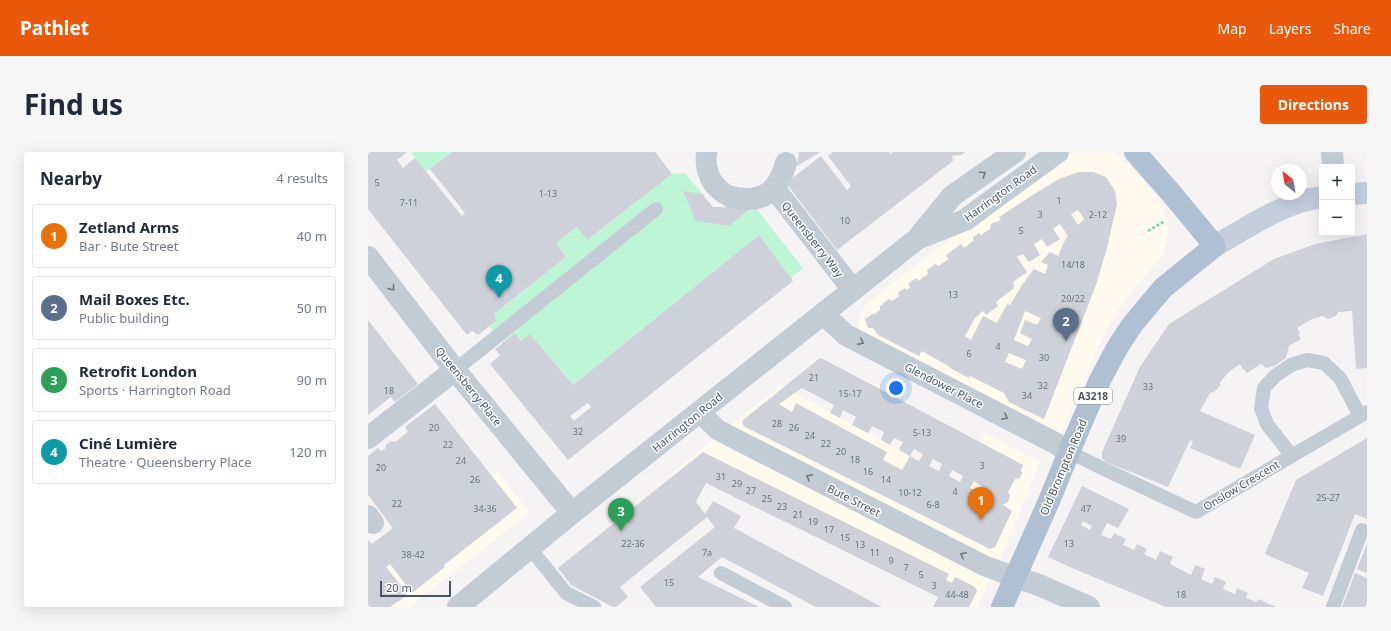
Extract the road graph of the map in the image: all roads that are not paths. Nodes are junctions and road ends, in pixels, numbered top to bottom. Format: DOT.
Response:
graph roads {
  1 [pos="707,152"];
  2 [pos="1014,152"];
  3 [pos="1058,152"];
  4 [pos="1135,152"];
  5 [pos="1332,152"];
  6 [pos="785,158"];
  7 [pos="1333,164"];
  8 [pos="774,188"];
  9 [pos="1367,193"];
  10 [pos="1355,194"];
  11 [pos="731,197"];
  12 [pos="1319,197"];
  13 [pos="656,209"];
  14 [pos="918,239"];
  15 [pos="1215,246"];
  16 [pos="368,257"];
  17 [pos="853,290"];
  18 [pos="823,314"];
  19 [pos="455,370"];
  20 [pos="699,412"];
  21 [pos="1363,414"];
  22 [pos="368,438"];
  23 [pos="1069,452"];
  24 [pos="1291,455"];
  25 [pos="572,513"];
  26 [pos="1362,530"];
  27 [pos="530,548"];
  28 [pos="721,573"];
  29 [pos="1015,577"];
  30 [pos="458,607"];
  31 [pos="594,607"];
  32 [pos="785,607"];
  33 [pos="1002,607"];
  34 [pos="1089,607"];
  35 [pos="1333,607"];
  1 -- 11 [label="street"];
  14 -- 2 [label="street, Harrington Road, one-way"];
  3 -- 14 [label="street, Harrington Road"];
  4 -- 15 [label="main road"];
  5 -- 7 [label="street"];
  6 -- 8 [label="street"];
  8 -- 11 [label="street"];
  8 -- 17 [label="street, Queensberry Way"];
  9 -- 10 [label="main road"];
  12 -- 15 [label="main road, Old Brompton Road"];
  13 -- 19 [label="lane"];
  14 -- 17 [label="street, Harrington Road"];
  15 -- 23 [label="main road, Old Brompton Road / A3218"];
  16 -- 19 [label="street, Queensberry Place, one-way"];
  17 -- 18 [label="street, Harrington Road"];
  18 -- 20 [label="street, Harrington Road"];
  18 -- 23 [label="street, Glendower Place, one-way"];
  19 -- 22 [label="street"];
  19 -- 25 [label="street, Queensberry Place"];
  20 -- 25 [label="street, Harrington Road"];
  29 -- 20 [label="street, Bute Street, one-way"];
  21 -- 24 [label="lane, Onslow Crescent"];
  21 -- 24 [label="lane"];
  23 -- 24 [label="lane, Onslow Crescent"];
  23 -- 29 [label="main road, Old Brompton Road / A3218"];
  25 -- 27 [label="street, Harrington Road"];
  26 -- 35 [label="lane"];
  27 -- 30 [label="street, Harrington Road"];
  27 -- 31 [label="lane"];
  28 -- 32 [label="lane"];
  29 -- 33 [label="main road, Old Brompton Road / A3218"];
  29 -- 34 [label="street"];
}
